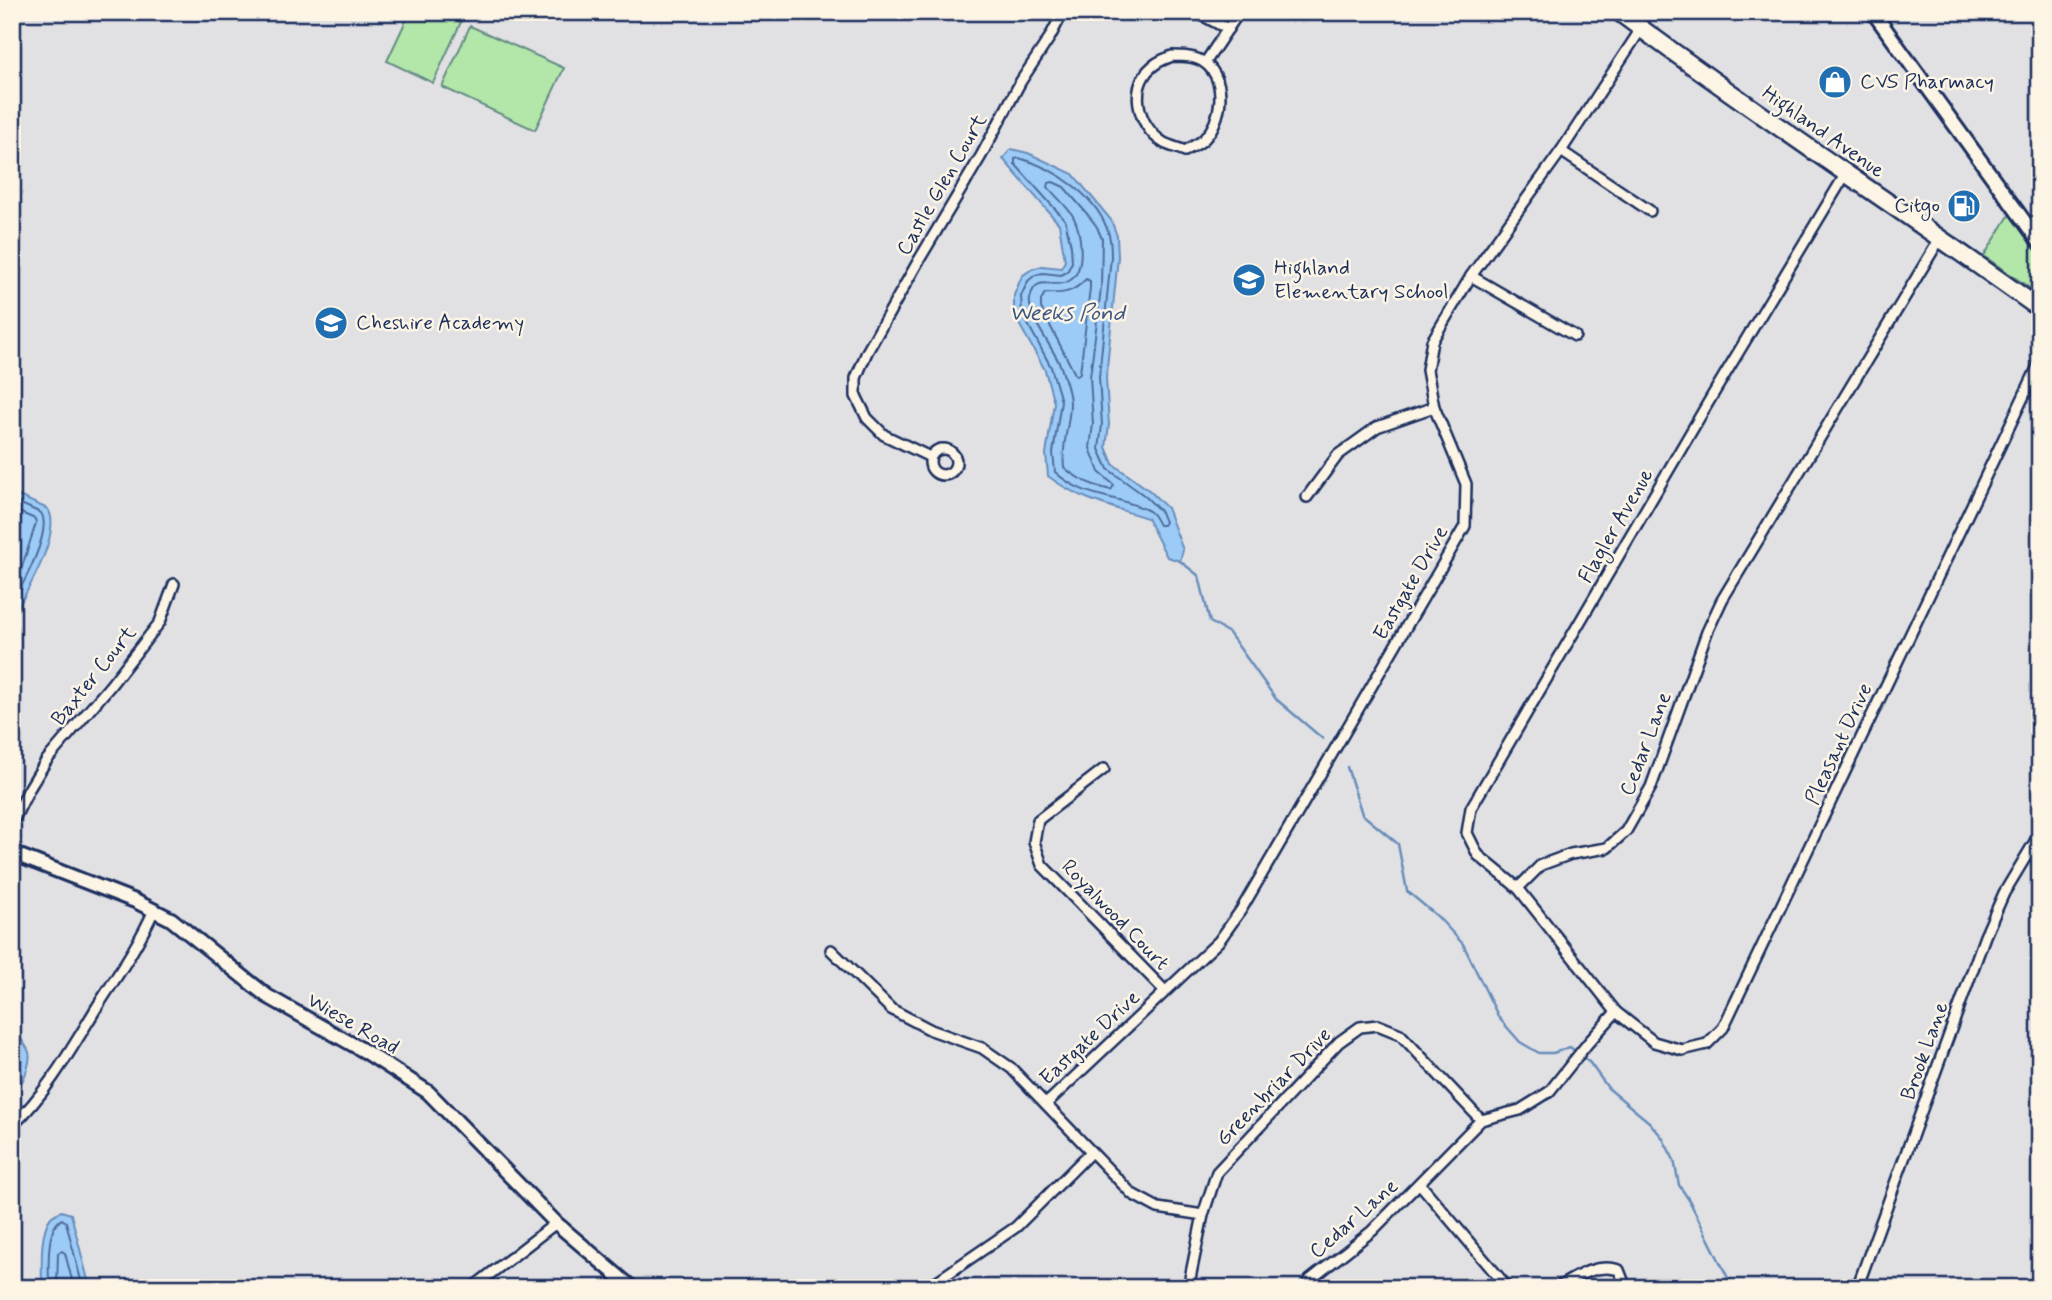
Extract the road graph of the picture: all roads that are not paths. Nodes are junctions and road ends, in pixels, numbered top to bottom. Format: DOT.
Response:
graph roads {
  1 [pos="1062,12"];
  2 [pos="1196,12"];
  3 [pos="1239,12"];
  4 [pos="1619,12"];
  5 [pos="1873,12"];
  6 [pos="1228,29"];
  7 [pos="1641,29"];
  8 [pos="1205,63"];
  9 [pos="1561,151"];
  10 [pos="1845,174"];
  11 [pos="1650,211"];
  12 [pos="1941,237"];
  13 [pos="2040,243"];
  14 [pos="1471,276"];
  15 [pos="2040,309"];
  16 [pos="1575,337"];
  17 [pos="2040,362"];
  18 [pos="1434,407"];
  19 [pos="930,457"];
  20 [pos="1307,497"];
  21 [pos="174,584"];
  22 [pos="1104,769"];
  23 [pos="12,823"];
  24 [pos="2040,833"];
  25 [pos="12,853"];
  26 [pos="1518,887"];
  27 [pos="154,909"];
  28 [pos="831,950"];
  29 [pos="1165,991"];
  30 [pos="1616,1012"];
  31 [pos="1046,1104"];
  32 [pos="1481,1120"];
  33 [pos="12,1126"];
  34 [pos="1091,1152"];
  35 [pos="1420,1184"];
  36 [pos="1203,1215"];
  37 [pos="556,1223"];
  38 [pos="472,1288"];
  39 [pos="632,1288"];
  40 [pos="927,1288"];
  41 [pos="1188,1288"];
  42 [pos="1307,1288"];
  43 [pos="1508,1288"];
  44 [pos="1557,1288"];
  45 [pos="1621,1288"];
  46 [pos="1857,1288"];
  1 -- 19 [label="street, Castle Glen Court"];
  2 -- 6 [label="street"];
  3 -- 6 [label="street"];
  4 -- 7 [label="highway, Highland Avenue"];
  5 -- 13 [label="street"];
  6 -- 8 [label="street"];
  7 -- 9 [label="street, Eastgate Drive"];
  7 -- 10 [label="highway, Highland Avenue"];
  8 -- 8 [label="street"];
  9 -- 11 [label="street"];
  9 -- 14 [label="street, Eastgate Drive"];
  10 -- 12 [label="highway, Highland Avenue"];
  10 -- 26 [label="street, Flagler Avenue"];
  12 -- 15 [label="highway, Highland Avenue"];
  12 -- 26 [label="street, Cedar Lane"];
  14 -- 16 [label="street"];
  14 -- 18 [label="street, Eastgate Drive"];
  17 -- 30 [label="street, Pleasant Drive"];
  18 -- 20 [label="street"];
  18 -- 29 [label="street, Eastgate Drive"];
  21 -- 23 [label="street, Baxter Court"];
  22 -- 29 [label="street, Royalwood Court"];
  24 -- 46 [label="street, Brook Lane"];
  25 -- 27 [label="street, Wiese Road"];
  26 -- 30 [label="street"];
  27 -- 33 [label="street"];
  27 -- 37 [label="street, Wiese Road"];
  28 -- 31 [label="street"];
  29 -- 31 [label="street, Eastgate Drive"];
  30 -- 32 [label="street"];
  31 -- 34 [label="street"];
  32 -- 35 [label="street, Cedar Lane"];
  32 -- 36 [label="street, Greenbriar Drive"];
  34 -- 36 [label="street"];
  34 -- 40 [label="street"];
  35 -- 42 [label="street, Cedar Lane"];
  35 -- 43 [label="street"];
  36 -- 41 [label="street, Greenbriar Drive"];
  37 -- 38 [label="street"];
  37 -- 39 [label="street, Wiese Road"];
  44 -- 45 [label="street"];
}
